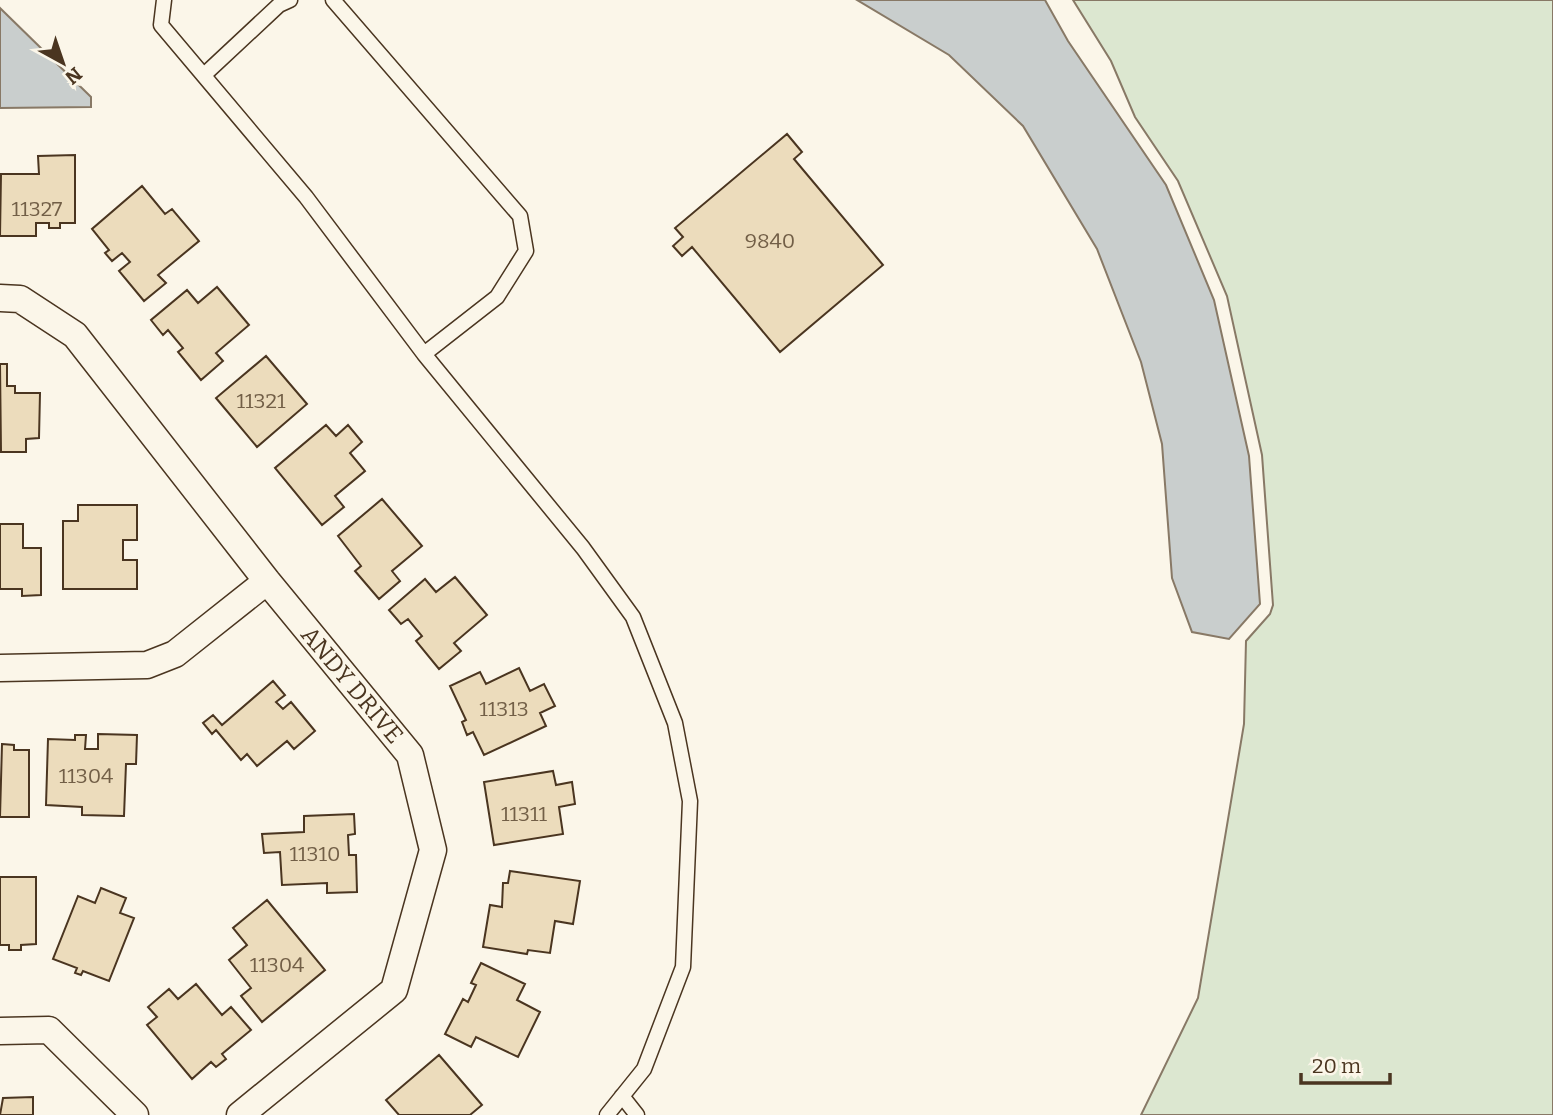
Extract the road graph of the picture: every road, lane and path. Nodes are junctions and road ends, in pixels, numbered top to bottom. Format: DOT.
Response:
graph roads {
  1 [pos="164,0"];
  2 [pos="290,0"];
  3 [pos="334,0"];
  4 [pos="204,75"];
  5 [pos="0,298"];
  6 [pos="424,355"];
  7 [pos="267,581"];
  8 [pos="0,668"];
  9 [pos="0,1031"];
  10 [pos="622,1096"];
  11 [pos="135,1115"];
  12 [pos="240,1115"];
  13 [pos="607,1115"];
  14 [pos="637,1115"];
  1 -- 4 [label="lane"];
  2 -- 4 [label="lane"];
  3 -- 6 [label="lane"];
  4 -- 6 [label="lane"];
  5 -- 7 [label="street, ANDY DRIVE"];
  6 -- 10 [label="lane"];
  7 -- 8 [label="street"];
  7 -- 12 [label="street, ANDY DRIVE"];
  9 -- 11 [label="street"];
  10 -- 13 [label="lane"];
  10 -- 14 [label="lane"];
}
